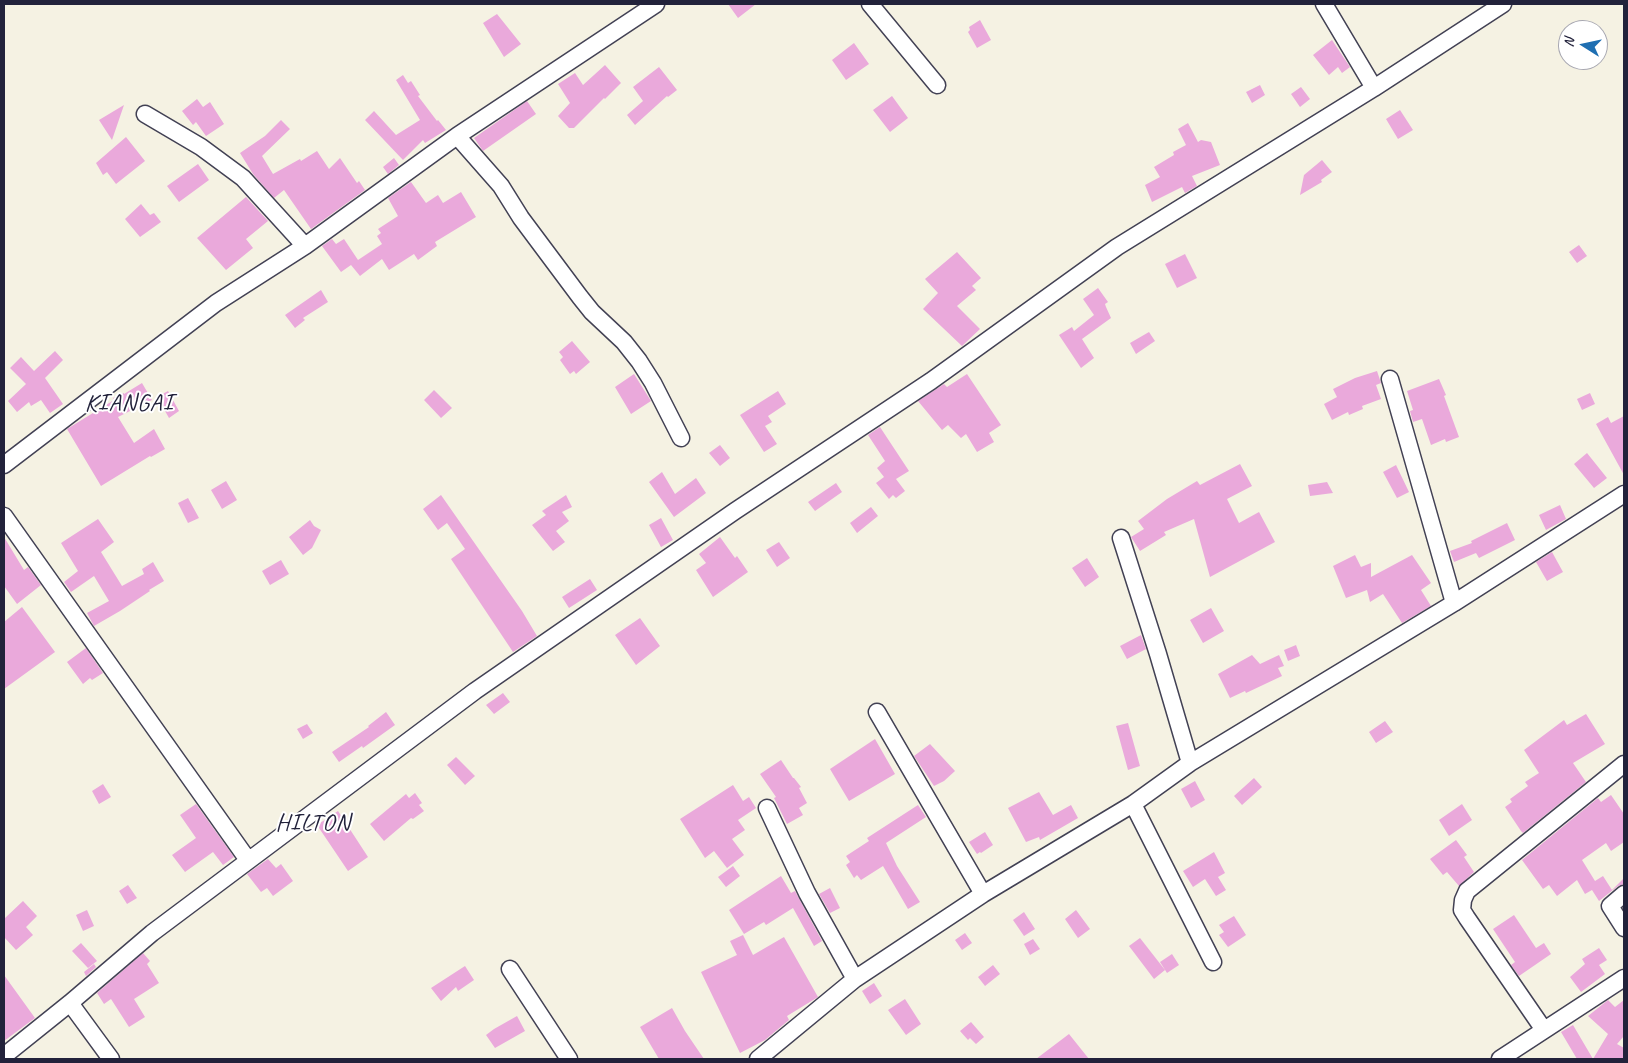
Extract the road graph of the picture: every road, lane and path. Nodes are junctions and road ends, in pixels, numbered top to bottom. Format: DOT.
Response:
graph roads {
  1 [pos="656,4"];
  2 [pos="870,4"];
  3 [pos="1324,4"];
  4 [pos="1503,4"];
  5 [pos="938,85"];
  6 [pos="1374,88"];
  7 [pos="145,114"];
  8 [pos="457,136"];
  9 [pos="305,246"];
  10 [pos="1390,379"];
  11 [pos="681,438"];
  12 [pos="4,465"];
  13 [pos="1624,494"];
  14 [pos="4,516"];
  15 [pos="1121,538"];
  16 [pos="1454,603"];
  17 [pos="877,712"];
  18 [pos="1190,763"];
  19 [pos="1624,764"];
  20 [pos="1133,804"];
  21 [pos="767,808"];
  22 [pos="248,860"];
  23 [pos="983,894"];
  24 [pos="1624,894"];
  25 [pos="1624,928"];
  26 [pos="1213,962"];
  27 [pos="510,970"];
  28 [pos="1624,978"];
  29 [pos="855,979"];
  30 [pos="70,1003"];
  31 [pos="1544,1030"];
  32 [pos="4,1056"];
  33 [pos="111,1059"];
  34 [pos="569,1059"];
  35 [pos="758,1059"];
  36 [pos="1500,1059"];
  1 -- 8 [label="street"];
  2 -- 5 [label="street"];
  3 -- 6 [label="street"];
  4 -- 6 [label="street"];
  6 -- 22 [label="street"];
  7 -- 9 [label="street"];
  8 -- 9 [label="street"];
  8 -- 11 [label="street"];
  9 -- 12 [label="street"];
  10 -- 16 [label="street"];
  13 -- 16 [label="street"];
  14 -- 22 [label="street"];
  15 -- 18 [label="street"];
  16 -- 18 [label="street"];
  17 -- 23 [label="street"];
  18 -- 20 [label="street"];
  19 -- 31 [label="street"];
  20 -- 23 [label="street"];
  20 -- 26 [label="street"];
  21 -- 29 [label="street"];
  22 -- 30 [label="street"];
  23 -- 29 [label="street"];
  24 -- 25 [label="street"];
  27 -- 34 [label="street"];
  28 -- 31 [label="street"];
  29 -- 35 [label="street"];
  30 -- 32 [label="street"];
  30 -- 33 [label="street"];
  31 -- 36 [label="street"];
}
